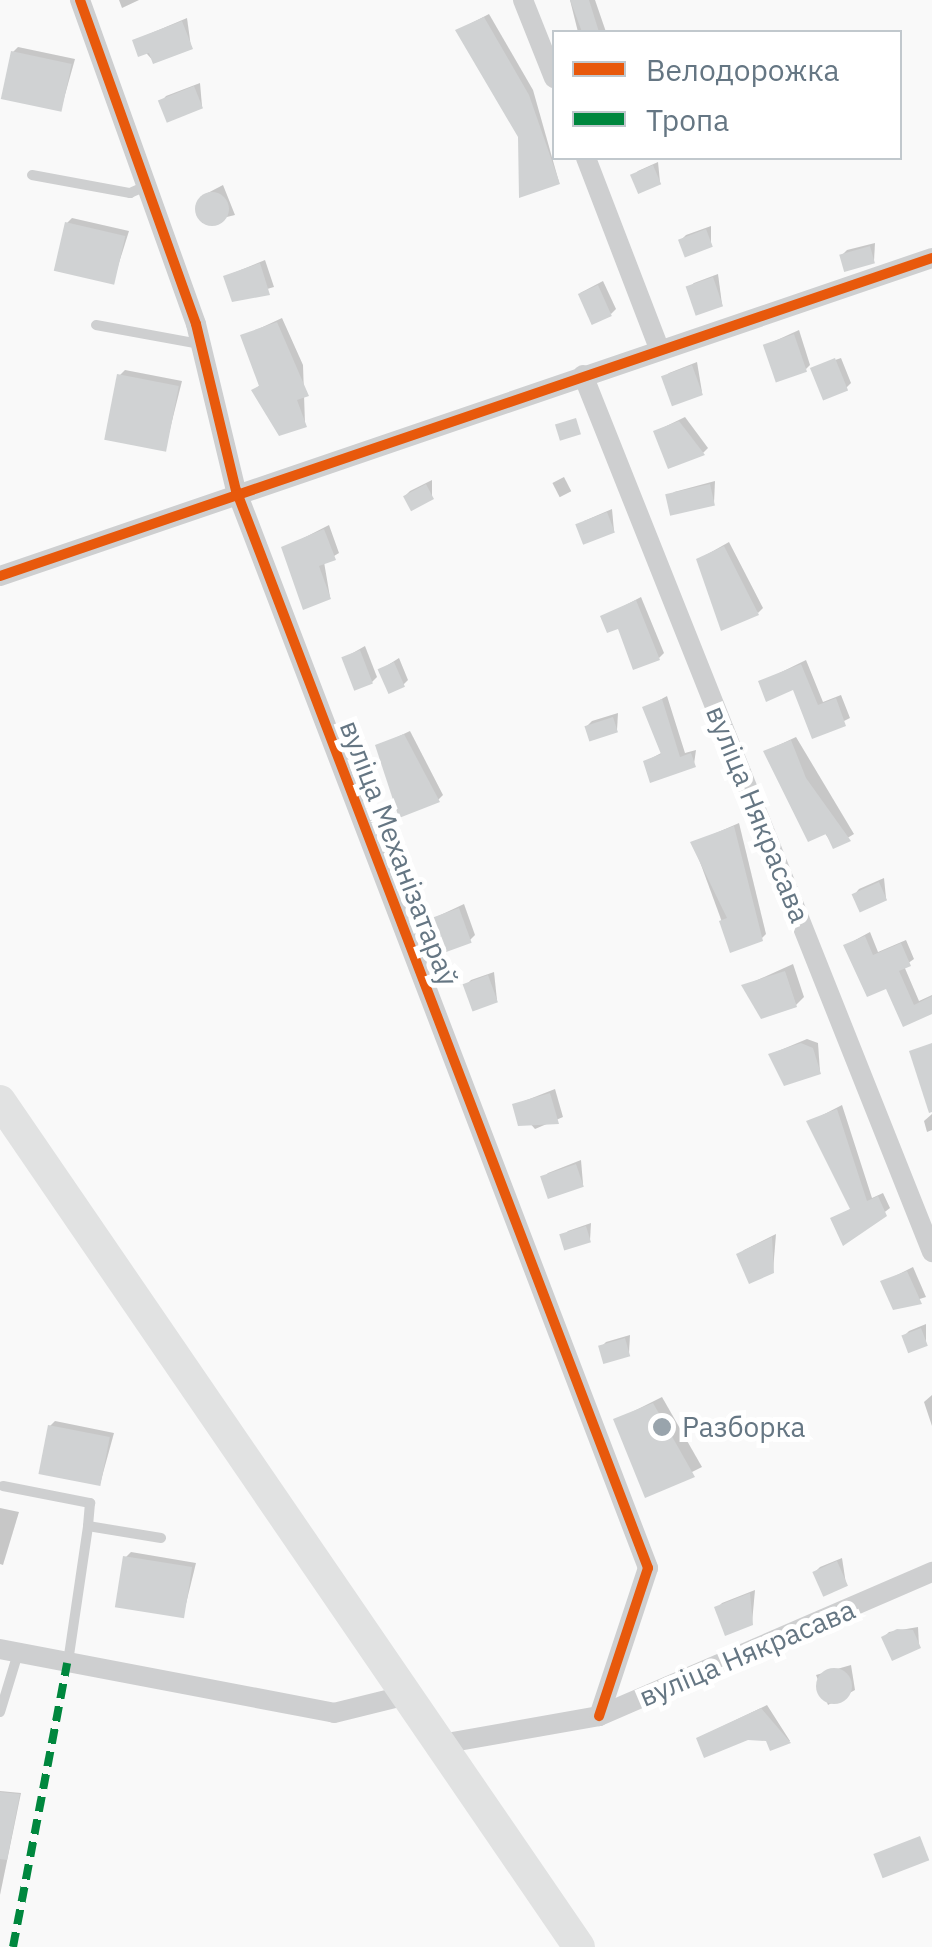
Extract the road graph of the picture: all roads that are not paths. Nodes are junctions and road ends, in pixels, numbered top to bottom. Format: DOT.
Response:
graph roads {
  1 [pos="80,0"];
  2 [pos="522,0"];
  3 [pos="552,73"];
  4 [pos="587,160"];
  5 [pos="32,175"];
  6 [pos="146,186"];
  7 [pos="932,258"];
  8 [pos="96,325"];
  9 [pos="201,344"];
  10 [pos="658,346"];
  11 [pos="583,375"];
  12 [pos="236,490"];
  13 [pos="0,576"];
  14 [pos="0,1101"];
  15 [pos="932,1252"];
  16 [pos="4,1486"];
  17 [pos="88,1526"];
  18 [pos="162,1538"];
  19 [pos="932,1572"];
  20 [pos="9,1651"];
  21 [pos="68,1663"];
  22 [pos="407,1695"];
  23 [pos="0,1712"];
  24 [pos="600,1716"];
  25 [pos="441,1744"];
  26 [pos="580,1947"];
  1 -- 6 [label="street, вуліца Механізатараў"];
  2 -- 3 [label="street"];
  4 -- 10 [label="street"];
  5 -- 6 [label="lane"];
  6 -- 9 [label="street, вуліца Механізатараў"];
  7 -- 10 [label="street"];
  8 -- 9 [label="lane"];
  9 -- 12 [label="street, вуліца Механізатараў"];
  10 -- 11 [label="street"];
  11 -- 12 [label="street"];
  11 -- 15 [label="street, вуліца Някрасава"];
  12 -- 13 [label="street"];
  12 -- 24 [label="street, вуліца Механізатараў"];
  14 -- 22 [label="main road"];
  16 -- 17 [label="lane"];
  17 -- 18 [label="lane"];
  17 -- 21 [label="lane"];
  19 -- 24 [label="street, вуліца Някрасава"];
  20 -- 21 [label="street"];
  20 -- 23 [label="lane"];
  21 -- 22 [label="street"];
  22 -- 25 [label="main road"];
  24 -- 25 [label="street, вуліца Някрасава"];
  25 -- 26 [label="main road"];
}
